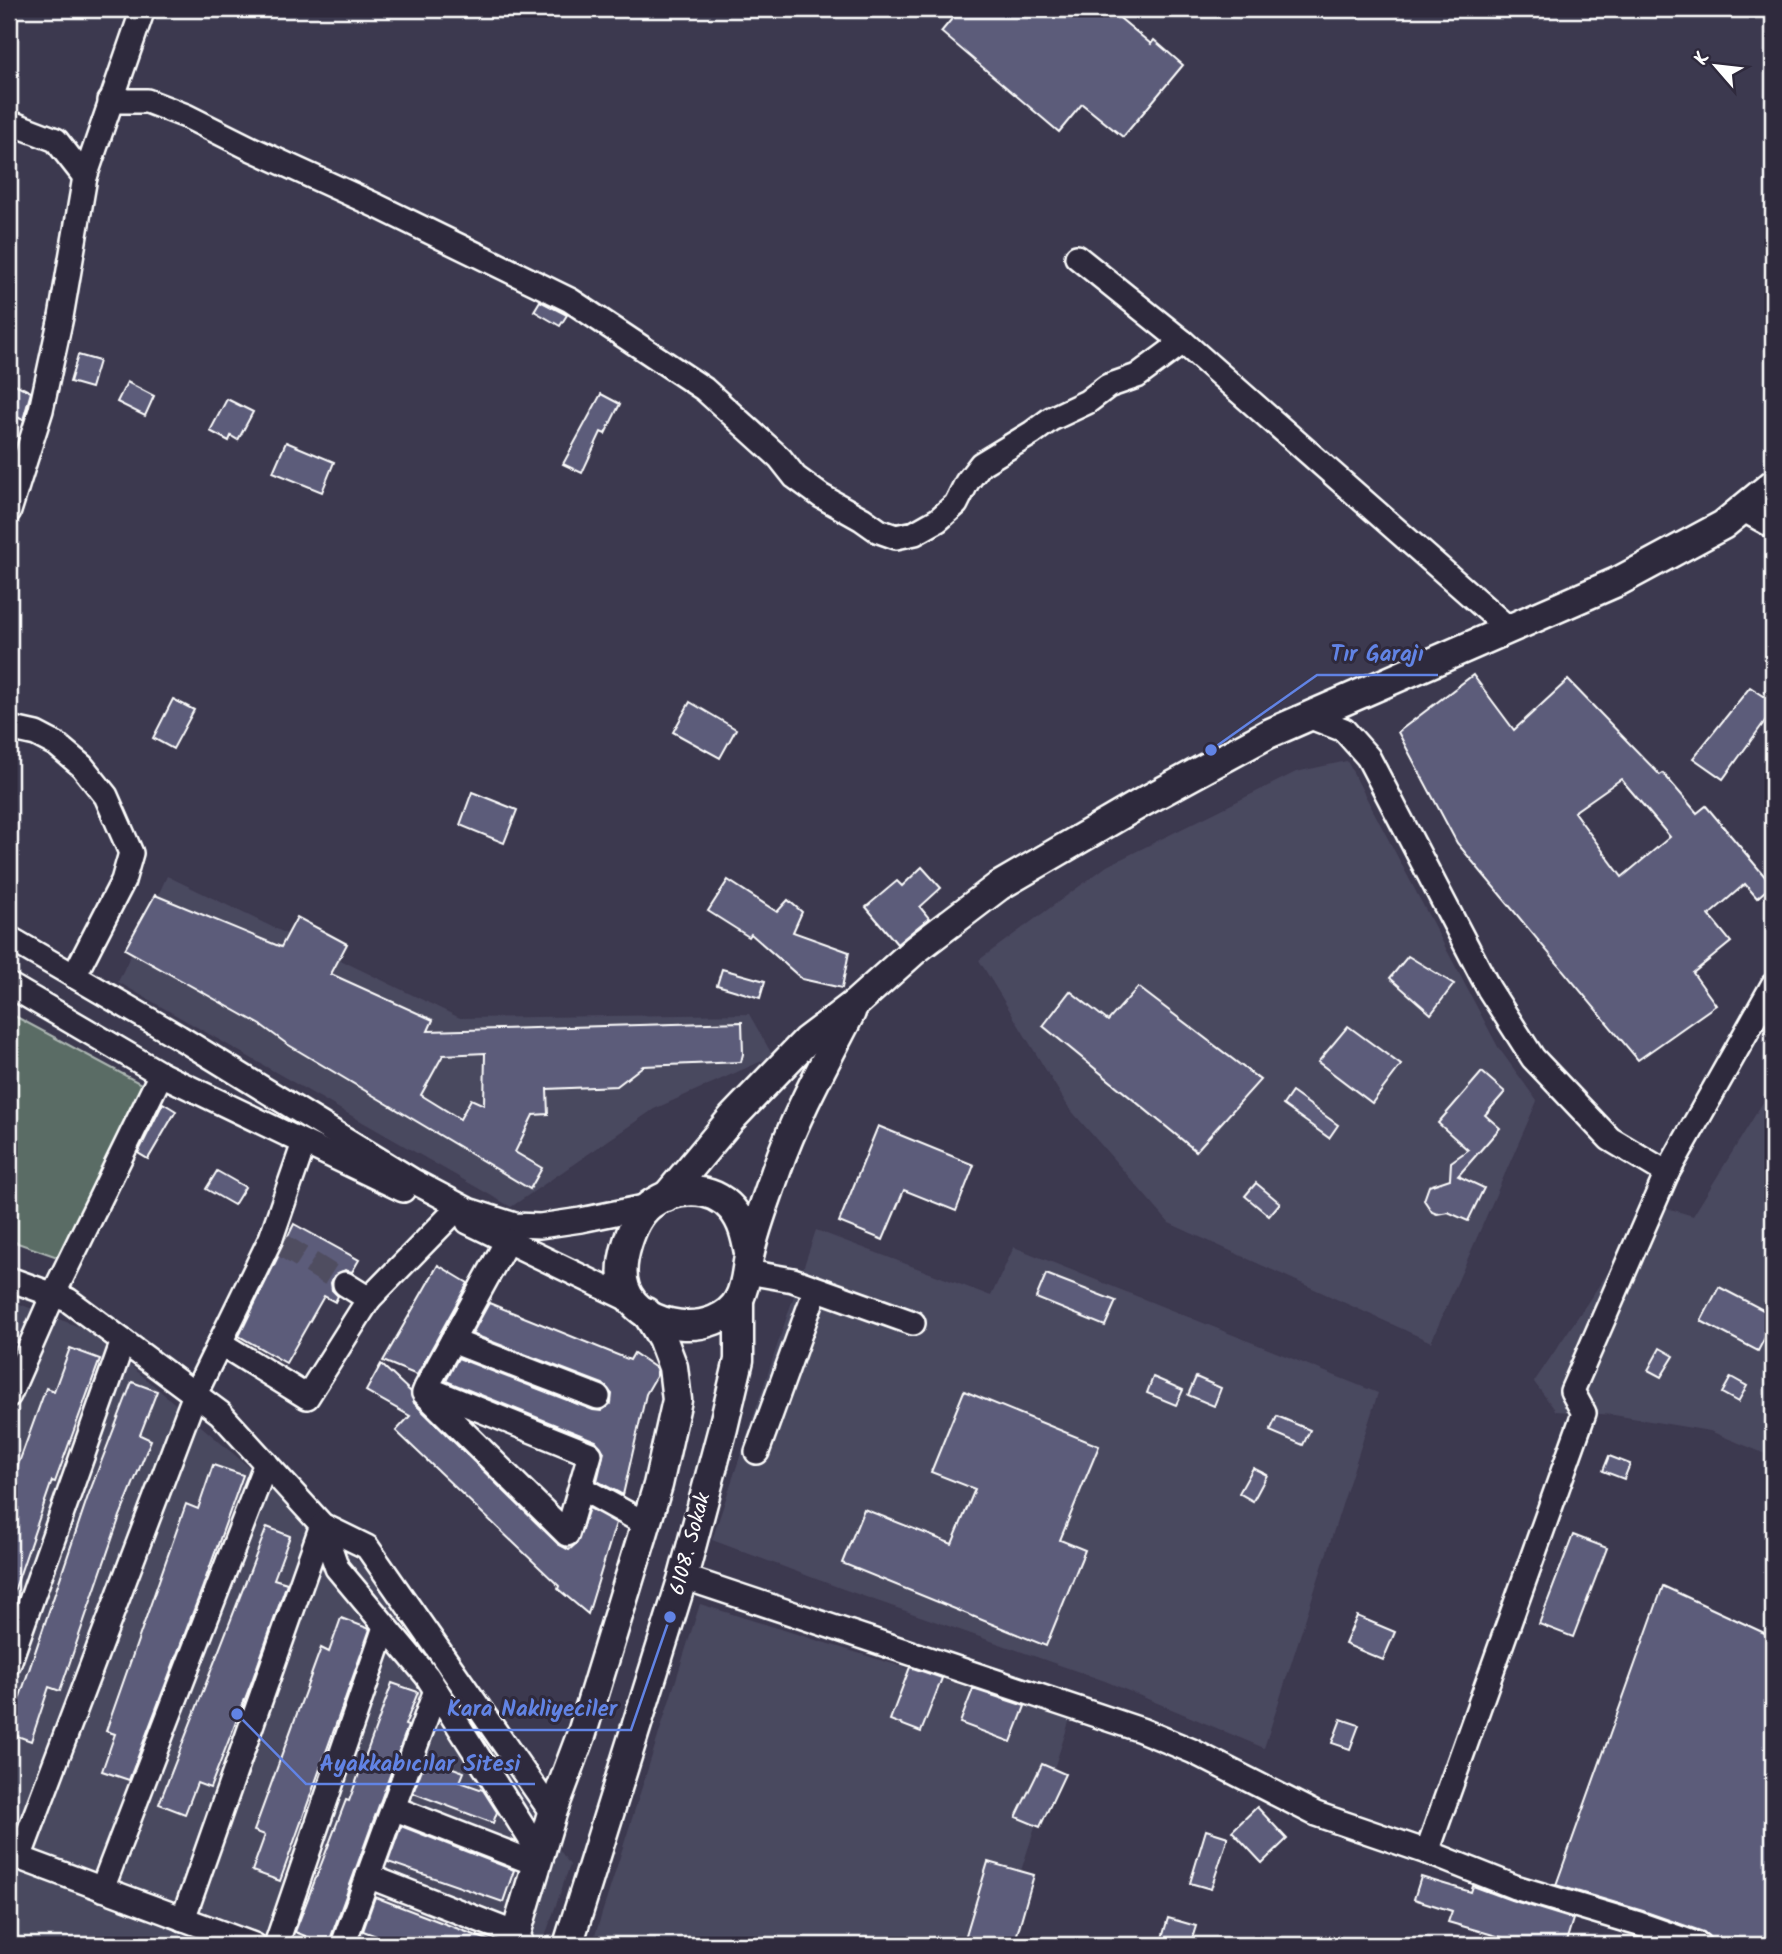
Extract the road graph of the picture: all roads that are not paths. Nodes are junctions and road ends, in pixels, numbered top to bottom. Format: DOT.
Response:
graph roads {
  1 [pos="143,9"];
  2 [pos="110,101"];
  3 [pos="9,122"];
  4 [pos="85,177"];
  5 [pos="1077,257"];
  6 [pos="1183,341"];
  7 [pos="1773,484"];
  8 [pos="1742,509"];
  9 [pos="9,511"];
  10 [pos="1773,526"];
  11 [pos="1509,629"];
  12 [pos="1308,716"];
  13 [pos="9,728"];
  14 [pos="9,938"];
  15 [pos="74,976"];
  16 [pos="9,985"];
  17 [pos="1773,985"];
  18 [pos="856,1003"];
  19 [pos="161,1074"];
  20 [pos="304,1143"];
  21 [pos="1667,1173"];
  22 [pos="657,1201"];
  23 [pos="452,1214"];
  24 [pos="507,1241"];
  25 [pos="749,1263"];
  26 [pos="9,1279"];
  27 [pos="345,1284"];
  28 [pos="816,1289"];
  29 [pos="53,1295"];
  30 [pos="369,1299"];
  31 [pos="739,1300"];
  32 [pos="640,1307"];
  33 [pos="913,1323"];
  34 [pos="123,1341"];
  35 [pos="452,1341"];
  36 [pos="220,1343"];
  37 [pos="426,1388"];
  38 [pos="195,1394"];
  39 [pos="9,1395"];
  40 [pos="598,1397"];
  41 [pos="757,1452"];
  42 [pos="266,1463"];
  43 [pos="581,1489"];
  44 [pos="646,1524"];
  45 [pos="322,1525"];
  46 [pos="683,1577"];
  47 [pos="385,1627"];
  48 [pos="9,1662"];
  49 [pos="436,1690"];
  50 [pos="393,1808"];
  51 [pos="552,1813"];
  52 [pos="1427,1852"];
  53 [pos="14,1856"];
  54 [pos="538,1859"];
  55 [pos="368,1876"];
  56 [pos="102,1889"];
  57 [pos="183,1919"];
  58 [pos="227,1940"];
  59 [pos="517,1940"];
  60 [pos="254,1945"];
  61 [pos="276,1945"];
  62 [pos="343,1945"];
  63 [pos="568,1945"];
  64 [pos="1699,1945"];
  1 -- 2 [label="street"];
  2 -- 4 [label="street"];
  2 -- 6 [label="street"];
  3 -- 4 [label="street"];
  4 -- 9 [label="street"];
  5 -- 6 [label="street"];
  6 -- 11 [label="street"];
  7 -- 8 [label="main road"];
  8 -- 10 [label="street"];
  8 -- 11 [label="main road"];
  11 -- 12 [label="main road"];
  12 -- 18 [label="main road"];
  12 -- 21 [label="street"];
  13 -- 15 [label="street"];
  14 -- 15 [label="street"];
  15 -- 22 [label="street"];
  16 -- 19 [label="street"];
  17 -- 21 [label="street"];
  18 -- 22 [label="main road"];
  18 -- 25 [label="main road"];
  19 -- 20 [label="street"];
  19 -- 29 [label="street"];
  20 -- 23 [label="street"];
  20 -- 36 [label="street"];
  21 -- 52 [label="street"];
  22 -- 25 [label="main road"];
  22 -- 32 [label="main road"];
  23 -- 24 [label="street"];
  23 -- 30 [label="street"];
  24 -- 32 [label="street"];
  24 -- 35 [label="street"];
  25 -- 28 [label="street"];
  25 -- 31 [label="main road"];
  26 -- 29 [label="street"];
  27 -- 30 [label="street"];
  28 -- 33 [label="street"];
  28 -- 41 [label="street"];
  29 -- 34 [label="street"];
  29 -- 39 [label="street"];
  30 -- 36 [label="street"];
  31 -- 32 [label="main road"];
  31 -- 46 [label="main road, 6108. Sokak"];
  32 -- 44 [label="main road"];
  34 -- 38 [label="street"];
  34 -- 48 [label="street"];
  35 -- 37 [label="street"];
  35 -- 40 [label="street"];
  36 -- 38 [label="street"];
  37 -- 43 [label="street"];
  37 -- 43 [label="street"];
  38 -- 42 [label="street"];
  38 -- 53 [label="street"];
  42 -- 45 [label="street"];
  42 -- 56 [label="street"];
  43 -- 44 [label="street"];
  44 -- 51 [label="main road"];
  45 -- 47 [label="street"];
  45 -- 51 [label="street"];
  45 -- 57 [label="street"];
  46 -- 52 [label="street"];
  46 -- 63 [label="main road, 6108. Sokak"];
  47 -- 49 [label="street"];
  47 -- 61 [label="street"];
  49 -- 50 [label="street"];
  49 -- 54 [label="street"];
  50 -- 54 [label="street"];
  50 -- 55 [label="street"];
  51 -- 54 [label="main road"];
  52 -- 64 [label="street"];
  53 -- 56 [label="street"];
  54 -- 59 [label="main road"];
  55 -- 59 [label="street"];
  55 -- 62 [label="street"];
  56 -- 57 [label="street"];
  57 -- 58 [label="street"];
  58 -- 60 [label="street"];
}
